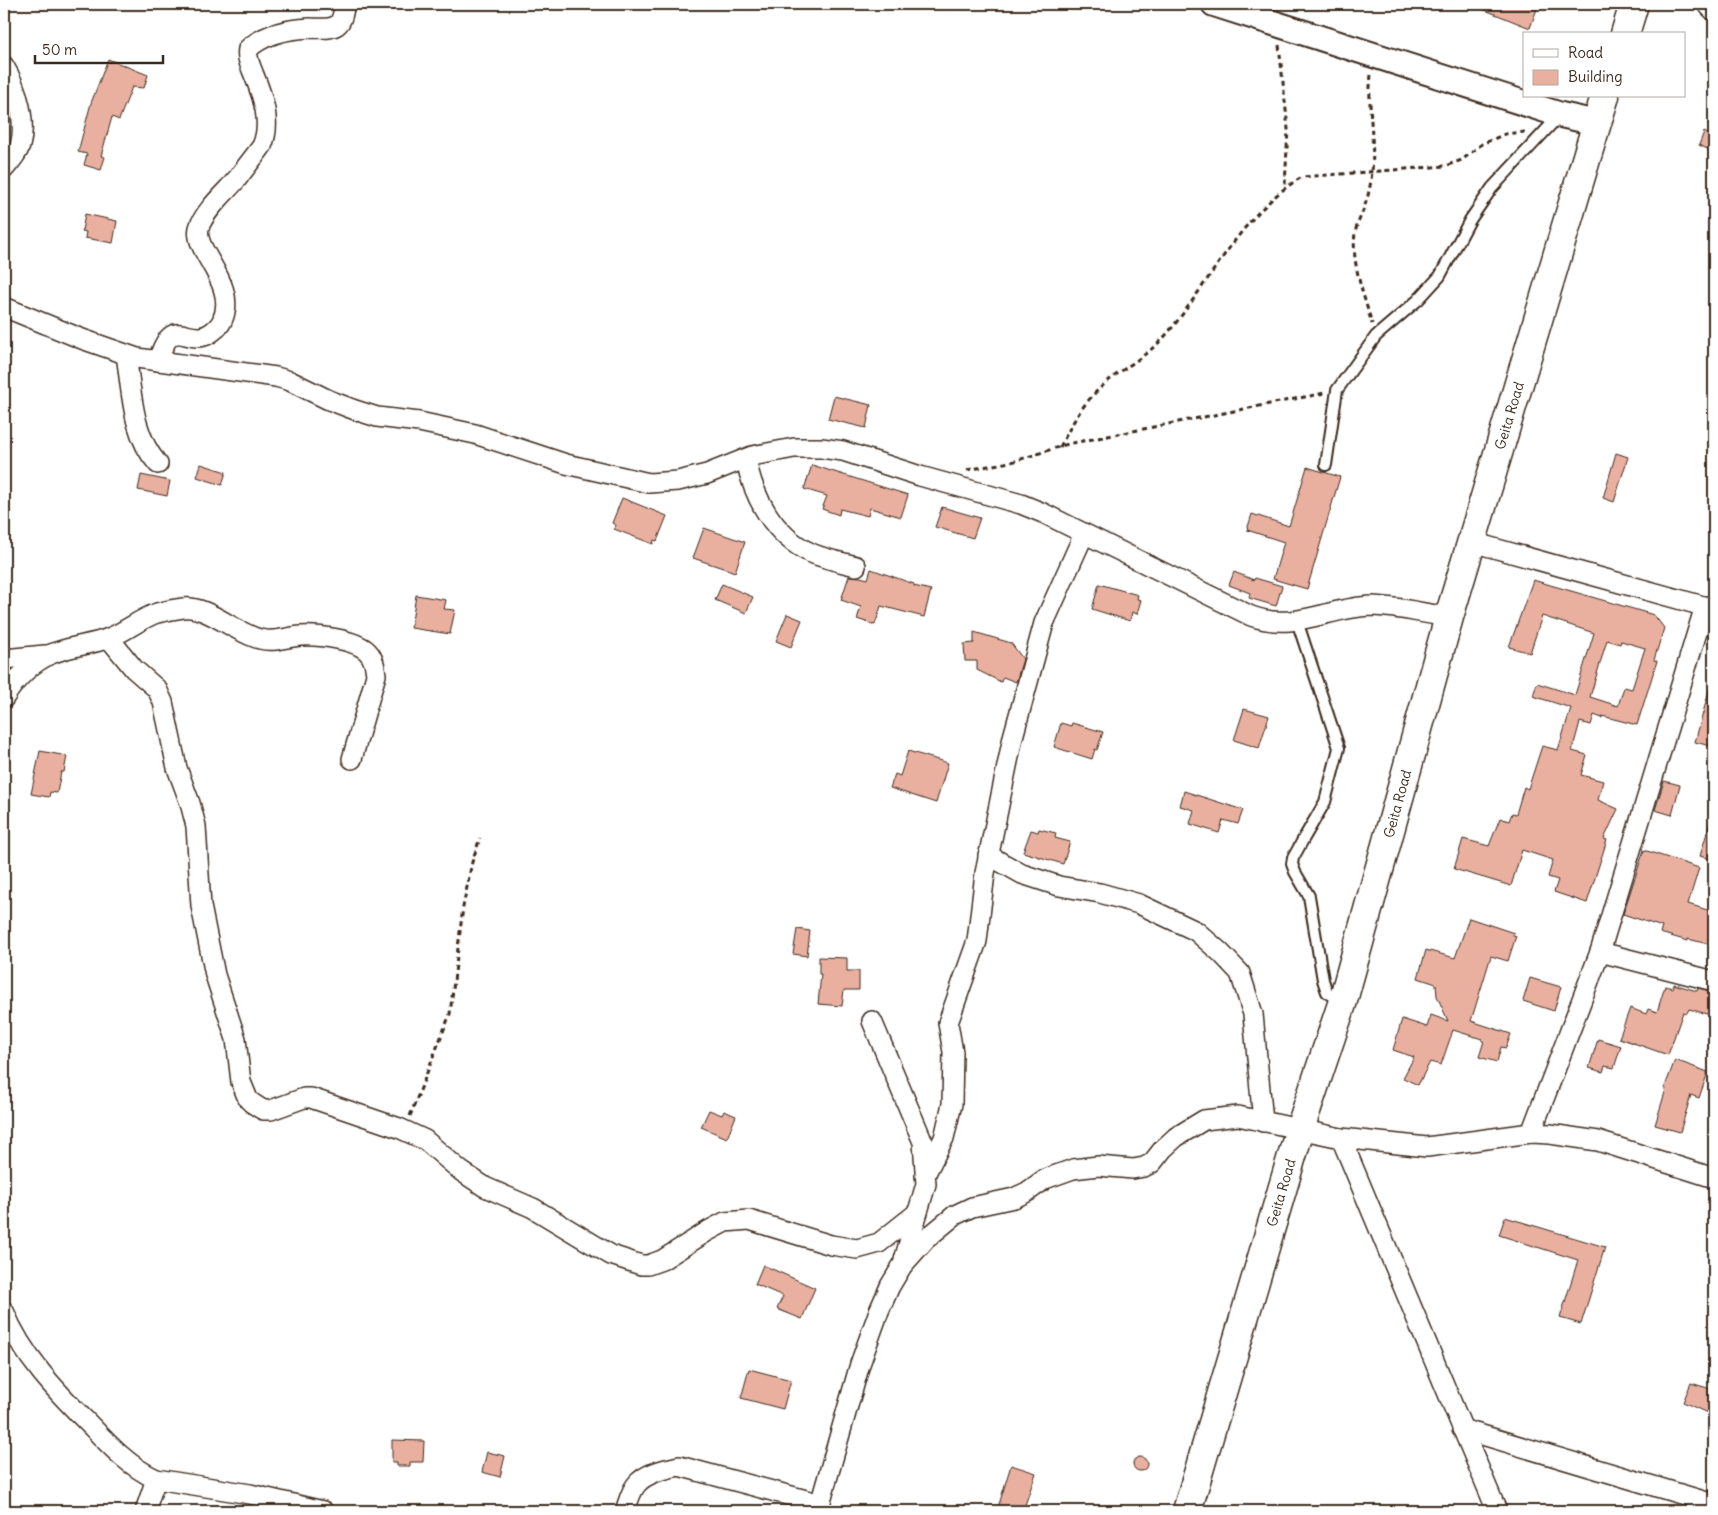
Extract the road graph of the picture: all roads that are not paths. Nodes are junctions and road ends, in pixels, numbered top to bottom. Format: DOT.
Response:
graph roads {
  1 [pos="345,4"];
  2 [pos="1214,4"];
  3 [pos="1634,4"];
  4 [pos="1707,4"];
  5 [pos="1714,11"];
  6 [pos="1626,32"];
  7 [pos="4,66"];
  8 [pos="1604,98"];
  9 [pos="1555,122"];
  10 [pos="1597,123"];
  11 [pos="4,169"];
  12 [pos="4,307"];
  13 [pos="126,355"];
  14 [pos="158,361"];
  15 [pos="746,458"];
  16 [pos="158,464"];
  17 [pos="1326,465"];
  18 [pos="1084,534"];
  19 [pos="1472,542"];
  20 [pos="856,566"];
  21 [pos="1710,608"];
  22 [pos="1449,617"];
  23 [pos="1297,621"];
  24 [pos="109,638"];
  25 [pos="51,654"];
  26 [pos="4,660"];
  27 [pos="4,698"];
  28 [pos="352,759"];
  29 [pos="988,855"];
  30 [pos="1600,952"];
  31 [pos="1714,981"];
  32 [pos="1342,1004"];
  33 [pos="872,1021"];
  34 [pos="1262,1122"];
  35 [pos="1300,1129"];
  36 [pos="1531,1133"];
  37 [pos="1341,1138"];
  38 [pos="925,1175"];
  39 [pos="1714,1178"];
  40 [pos="918,1212"];
  41 [pos="902,1266"];
  42 [pos="4,1311"];
  43 [pos="1462,1430"];
  44 [pos="156,1479"];
  45 [pos="1714,1504"];
  46 [pos="820,1508"];
  47 [pos="145,1511"];
  48 [pos="323,1511"];
  49 [pos="625,1511"];
  50 [pos="1187,1511"];
  51 [pos="1497,1511"];
  1 -- 14 [label="street"];
  2 -- 9 [label="street"];
  3 -- 6 [label="highway"];
  4 -- 5 [label="street"];
  7 -- 11 [label="street"];
  8 -- 10 [label="highway, Geita Road"];
  9 -- 10 [label="street"];
  9 -- 17 [label="lane"];
  10 -- 19 [label="highway, Geita Road"];
  12 -- 13 [label="street"];
  13 -- 14 [label="street"];
  13 -- 16 [label="street"];
  14 -- 15 [label="street"];
  15 -- 18 [label="street"];
  15 -- 20 [label="street"];
  18 -- 23 [label="street"];
  18 -- 29 [label="street"];
  19 -- 21 [label="street"];
  19 -- 22 [label="highway, Geita Road"];
  21 -- 30 [label="street"];
  22 -- 23 [label="street"];
  22 -- 32 [label="highway, Geita Road"];
  23 -- 32 [label="lane"];
  24 -- 25 [label="street"];
  24 -- 28 [label="street"];
  24 -- 40 [label="street"];
  25 -- 26 [label="street"];
  25 -- 27 [label="street"];
  29 -- 34 [label="street"];
  29 -- 38 [label="street"];
  30 -- 31 [label="street"];
  30 -- 36 [label="street"];
  32 -- 35 [label="highway, Geita Road"];
  33 -- 38 [label="street"];
  34 -- 35 [label="street"];
  34 -- 41 [label="street"];
  35 -- 37 [label="street"];
  35 -- 50 [label="highway, Geita Road"];
  36 -- 37 [label="street"];
  36 -- 39 [label="street"];
  37 -- 43 [label="street"];
  38 -- 40 [label="street"];
  40 -- 41 [label="street"];
  41 -- 46 [label="street"];
  42 -- 44 [label="street"];
  43 -- 45 [label="street"];
  43 -- 51 [label="street"];
  44 -- 47 [label="street"];
  44 -- 48 [label="street"];
  46 -- 49 [label="street"];
}
